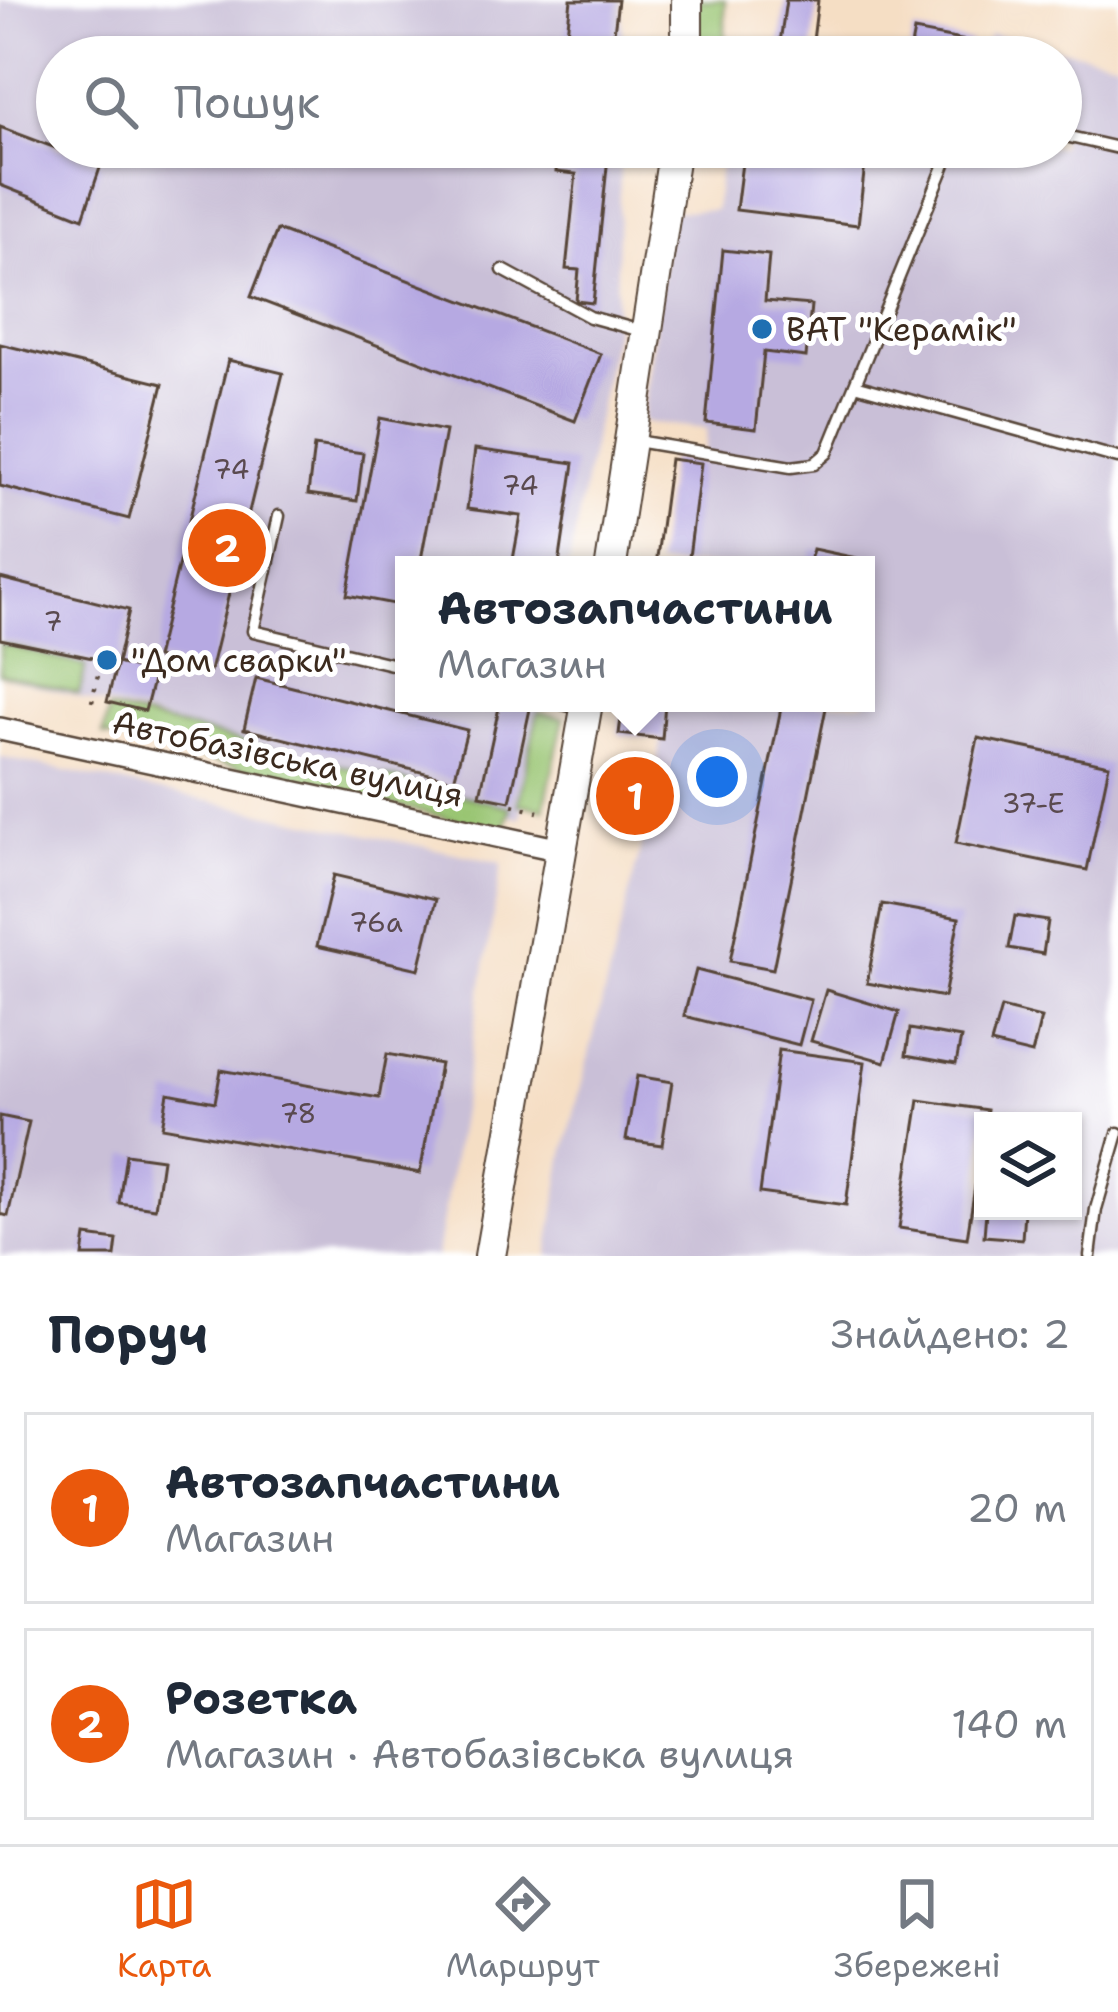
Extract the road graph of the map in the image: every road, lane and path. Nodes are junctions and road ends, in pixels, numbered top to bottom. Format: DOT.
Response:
graph roads {
  1 [pos="687,0"];
  2 [pos="687,36"];
  3 [pos="1082,140"];
  4 [pos="1118,148"];
  5 [pos="672,168"];
  6 [pos="943,168"];
  7 [pos="503,270"];
  8 [pos="649,332"];
  9 [pos="855,385"];
  10 [pos="633,440"];
  11 [pos="1118,458"];
  12 [pos="279,517"];
  13 [pos="613,556"];
  14 [pos="100,665"];
  15 [pos="395,665"];
  16 [pos="92,702"];
  17 [pos="576,712"];
  18 [pos="0,729"];
  19 [pos="561,850"];
  20 [pos="1118,1133"];
  21 [pos="490,1256"];
  22 [pos="1090,1256"];
  1 -- 2 [label="main road"];
  3 -- 4 [label="lane"];
  5 -- 8 [label="main road"];
  6 -- 9 [label="lane"];
  7 -- 8 [label="lane"];
  8 -- 10 [label="main road"];
  9 -- 10 [label="lane"];
  9 -- 11 [label="lane"];
  10 -- 13 [label="main road"];
  12 -- 15 [label="lane"];
  14 -- 16 [label="path"];
  17 -- 19 [label="main road"];
  18 -- 19 [label="street, Автобазівська вулиця"];
  19 -- 21 [label="main road"];
  20 -- 22 [label="lane"];
}
